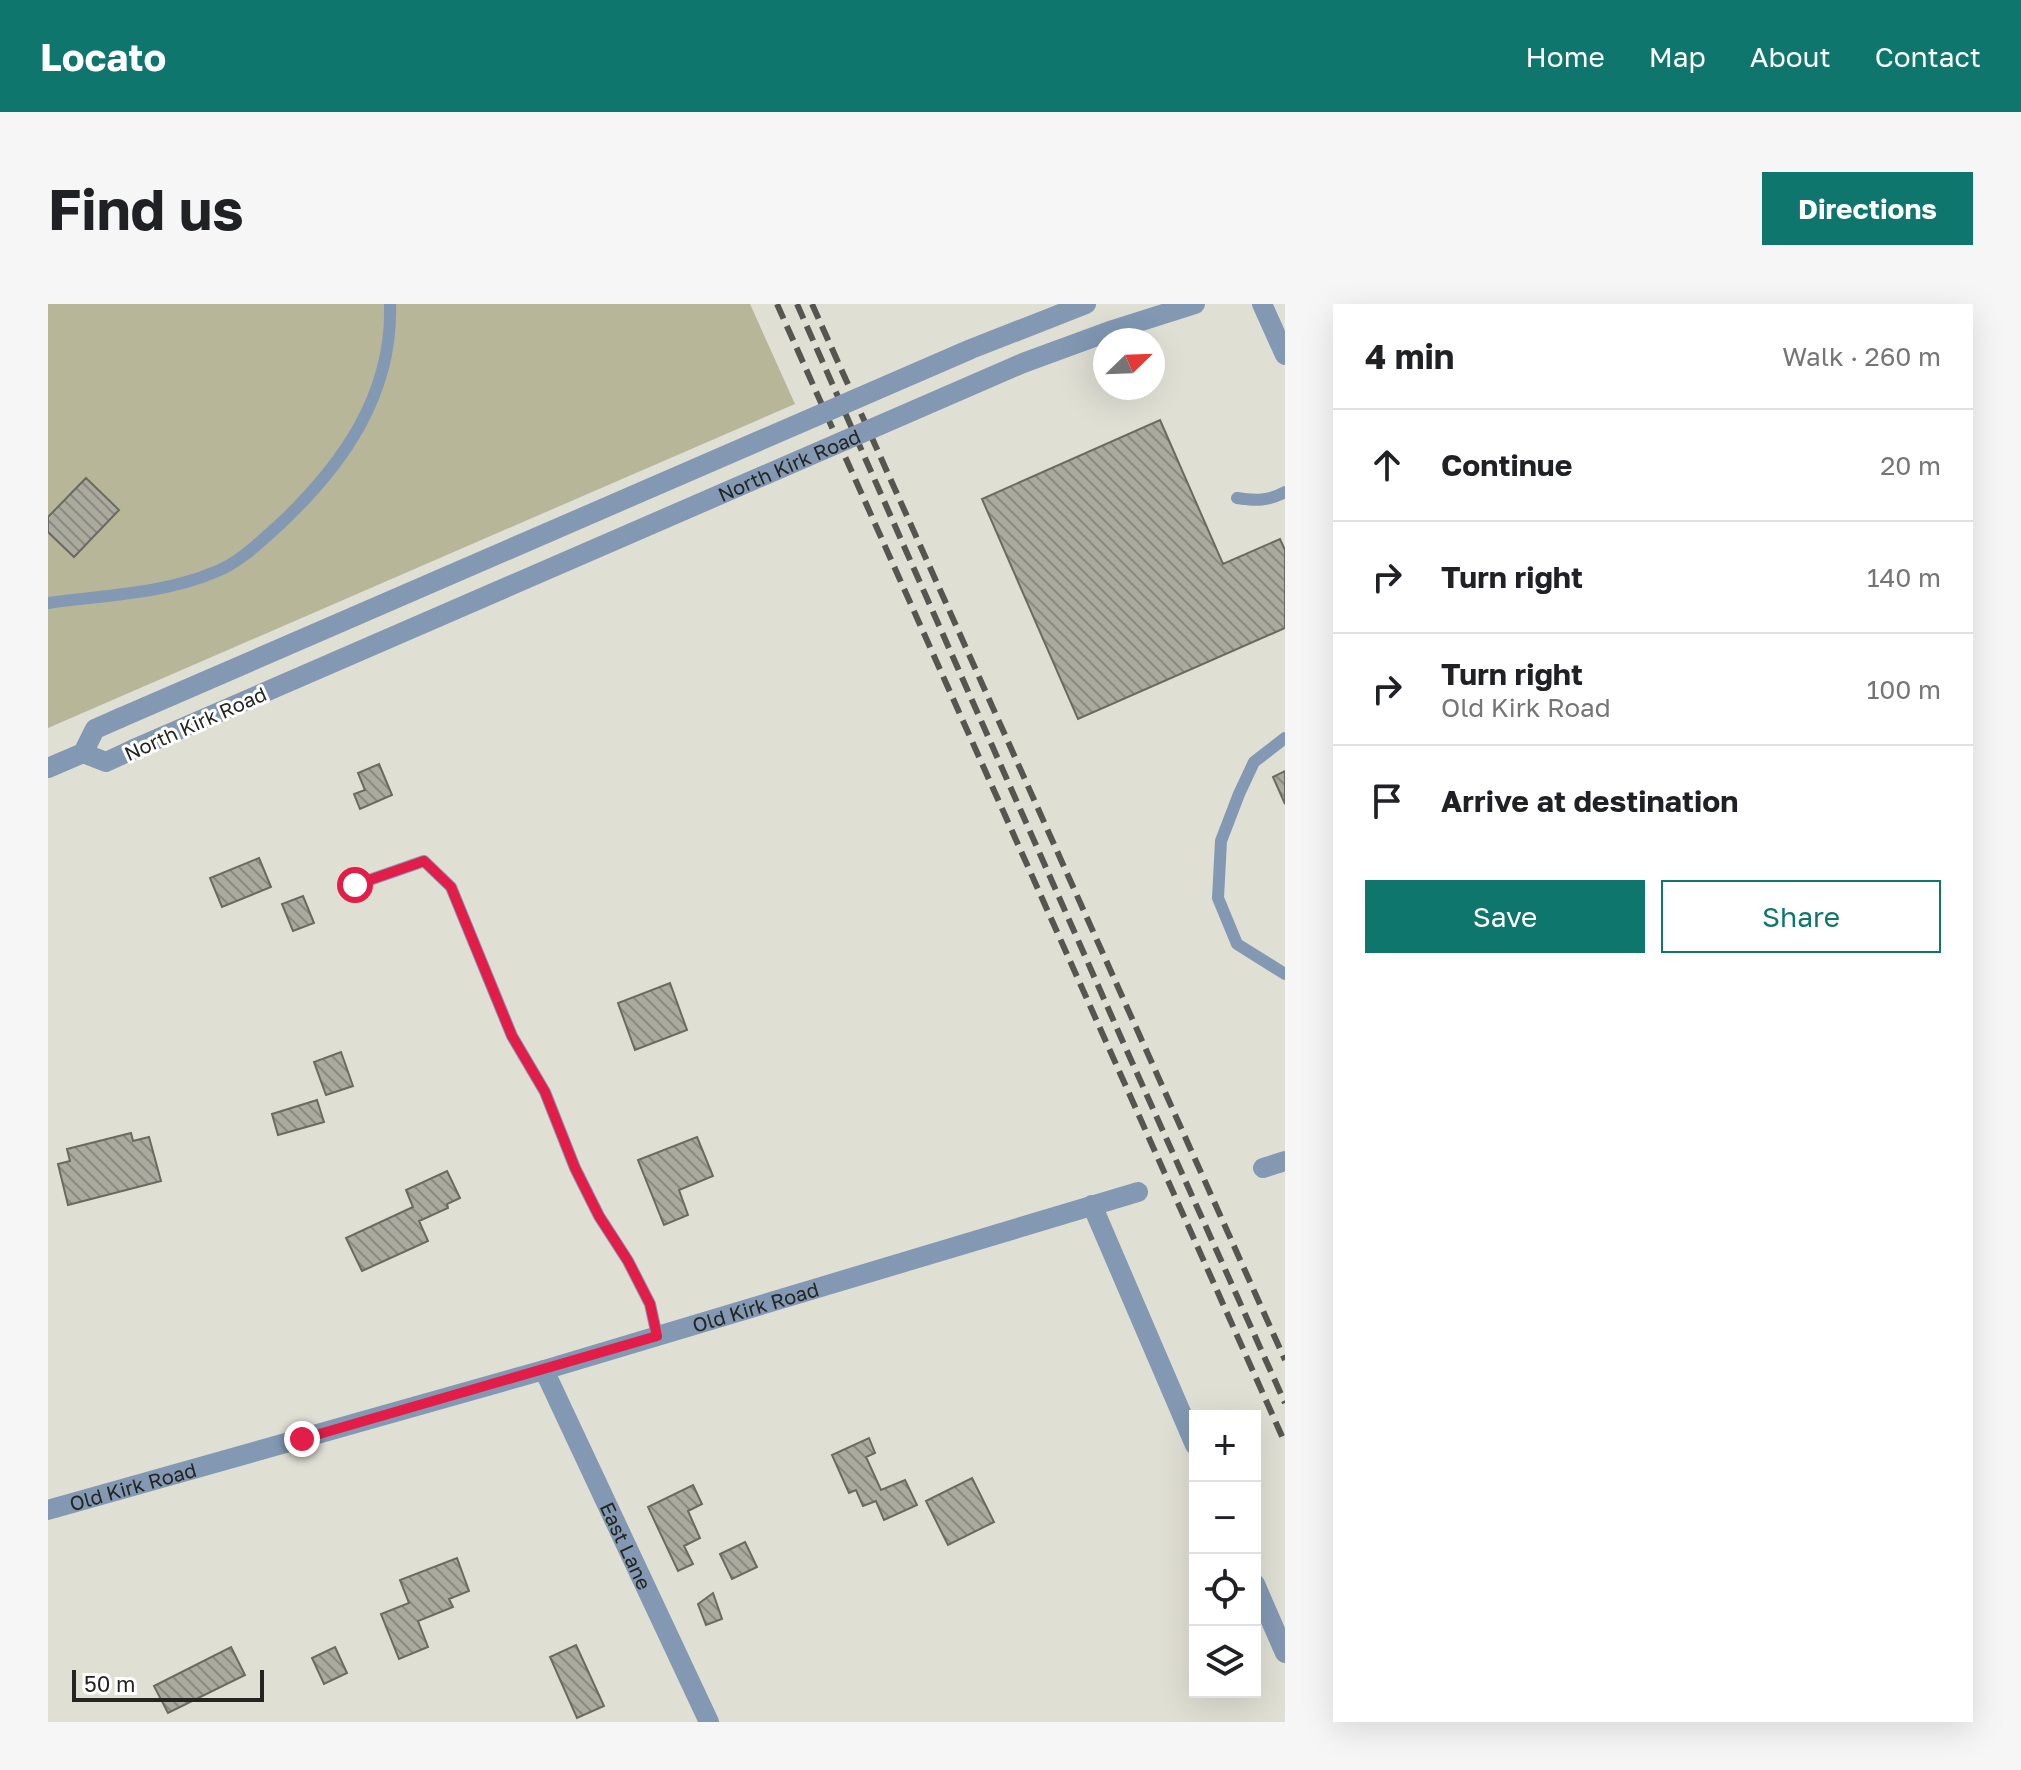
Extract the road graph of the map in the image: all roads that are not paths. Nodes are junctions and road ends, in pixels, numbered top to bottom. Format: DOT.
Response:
graph roads {
  1 [pos="390,304"];
  2 [pos="1086,304"];
  3 [pos="1195,304"];
  4 [pos="1262,304"];
  5 [pos="1285,355"];
  6 [pos="1285,492"];
  7 [pos="1237,498"];
  8 [pos="48,603"];
  9 [pos="1285,738"];
  10 [pos="83,753"];
  11 [pos="48,768"];
  12 [pos="355,885"];
  13 [pos="1285,974"];
  14 [pos="1285,1161"];
  15 [pos="1263,1168"];
  16 [pos="1138,1192"];
  17 [pos="1092,1205"];
  18 [pos="657,1336"];
  19 [pos="544,1370"];
  20 [pos="1189,1431"];
  21 [pos="48,1510"];
  22 [pos="1261,1598"];
  23 [pos="1285,1653"];
  24 [pos="709,1722"];
  1 -- 8 [label="lane"];
  2 -- 10 [label="street, North Kirk Road, bridge"];
  3 -- 10 [label="street, North Kirk Road, bridge"];
  4 -- 5 [label="street"];
  6 -- 7 [label="lane"];
  9 -- 13 [label="lane"];
  10 -- 11 [label="street"];
  12 -- 18 [label="lane"];
  14 -- 15 [label="street"];
  16 -- 17 [label="street, Old Kirk Road"];
  17 -- 18 [label="street, Old Kirk Road"];
  17 -- 20 [label="street"];
  18 -- 19 [label="street, Old Kirk Road"];
  19 -- 21 [label="street, Old Kirk Road"];
  19 -- 24 [label="street, East Lane"];
  22 -- 23 [label="street"];
}
